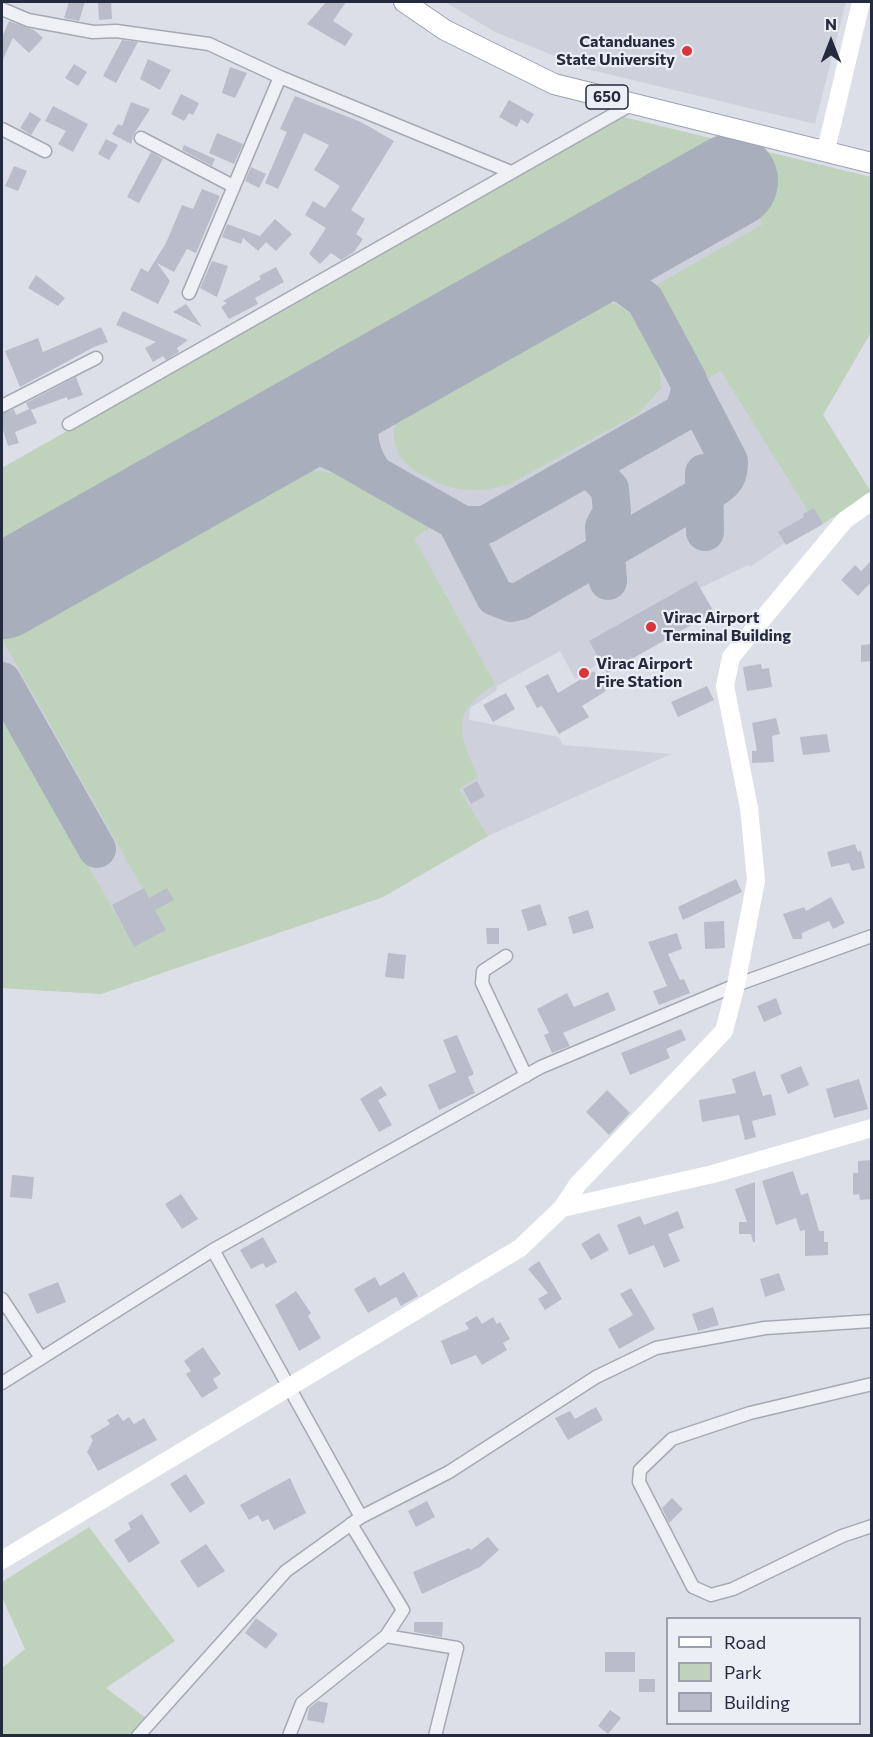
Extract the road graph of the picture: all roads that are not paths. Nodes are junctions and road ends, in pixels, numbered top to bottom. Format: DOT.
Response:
graph roads {
  1 [pos="404,2"];
  2 [pos="861,2"];
  3 [pos="2,9"];
  4 [pos="280,77"];
  5 [pos="632,104"];
  6 [pos="2,129"];
  7 [pos="141,138"];
  8 [pos="826,150"];
  9 [pos="45,151"];
  10 [pos="872,164"];
  11 [pos="511,172"];
  12 [pos="233,186"];
  13 [pos="189,293"];
  14 [pos="96,358"];
  15 [pos="2,406"];
  16 [pos="69,424"];
  17 [pos="872,501"];
  18 [pos="872,936"];
  19 [pos="506,956"];
  20 [pos="736,985"];
  21 [pos="526,1076"];
  22 [pos="872,1128"];
  23 [pos="562,1208"];
  24 [pos="213,1250"];
  25 [pos="2,1299"];
  26 [pos="872,1320"];
  27 [pos="41,1359"];
  28 [pos="2,1383"];
  29 [pos="872,1384"];
  30 [pos="288,1386"];
  31 [pos="356,1520"];
  32 [pos="872,1526"];
  33 [pos="2,1560"];
  34 [pos="386,1635"];
  35 [pos="138,1736"];
  36 [pos="289,1736"];
  37 [pos="435,1736"];
  1 -- 5 [label="main road, 650"];
  2 -- 8 [label="street"];
  3 -- 4 [label="street"];
  4 -- 11 [label="street"];
  4 -- 12 [label="street"];
  5 -- 8 [label="main road, 650"];
  5 -- 11 [label="street"];
  6 -- 9 [label="street"];
  7 -- 12 [label="street"];
  8 -- 10 [label="main road, 650"];
  11 -- 16 [label="street"];
  12 -- 13 [label="street"];
  14 -- 15 [label="street"];
  17 -- 20 [label="street"];
  18 -- 20 [label="street"];
  19 -- 21 [label="street"];
  20 -- 21 [label="street"];
  20 -- 23 [label="street"];
  21 -- 24 [label="street"];
  22 -- 23 [label="street"];
  23 -- 30 [label="street"];
  24 -- 27 [label="street"];
  24 -- 30 [label="street"];
  25 -- 27 [label="street"];
  26 -- 31 [label="street"];
  27 -- 28 [label="street"];
  29 -- 32 [label="street"];
  30 -- 31 [label="street"];
  30 -- 33 [label="street"];
  31 -- 34 [label="street"];
  31 -- 35 [label="street"];
  34 -- 36 [label="street"];
  34 -- 37 [label="street"];
}
